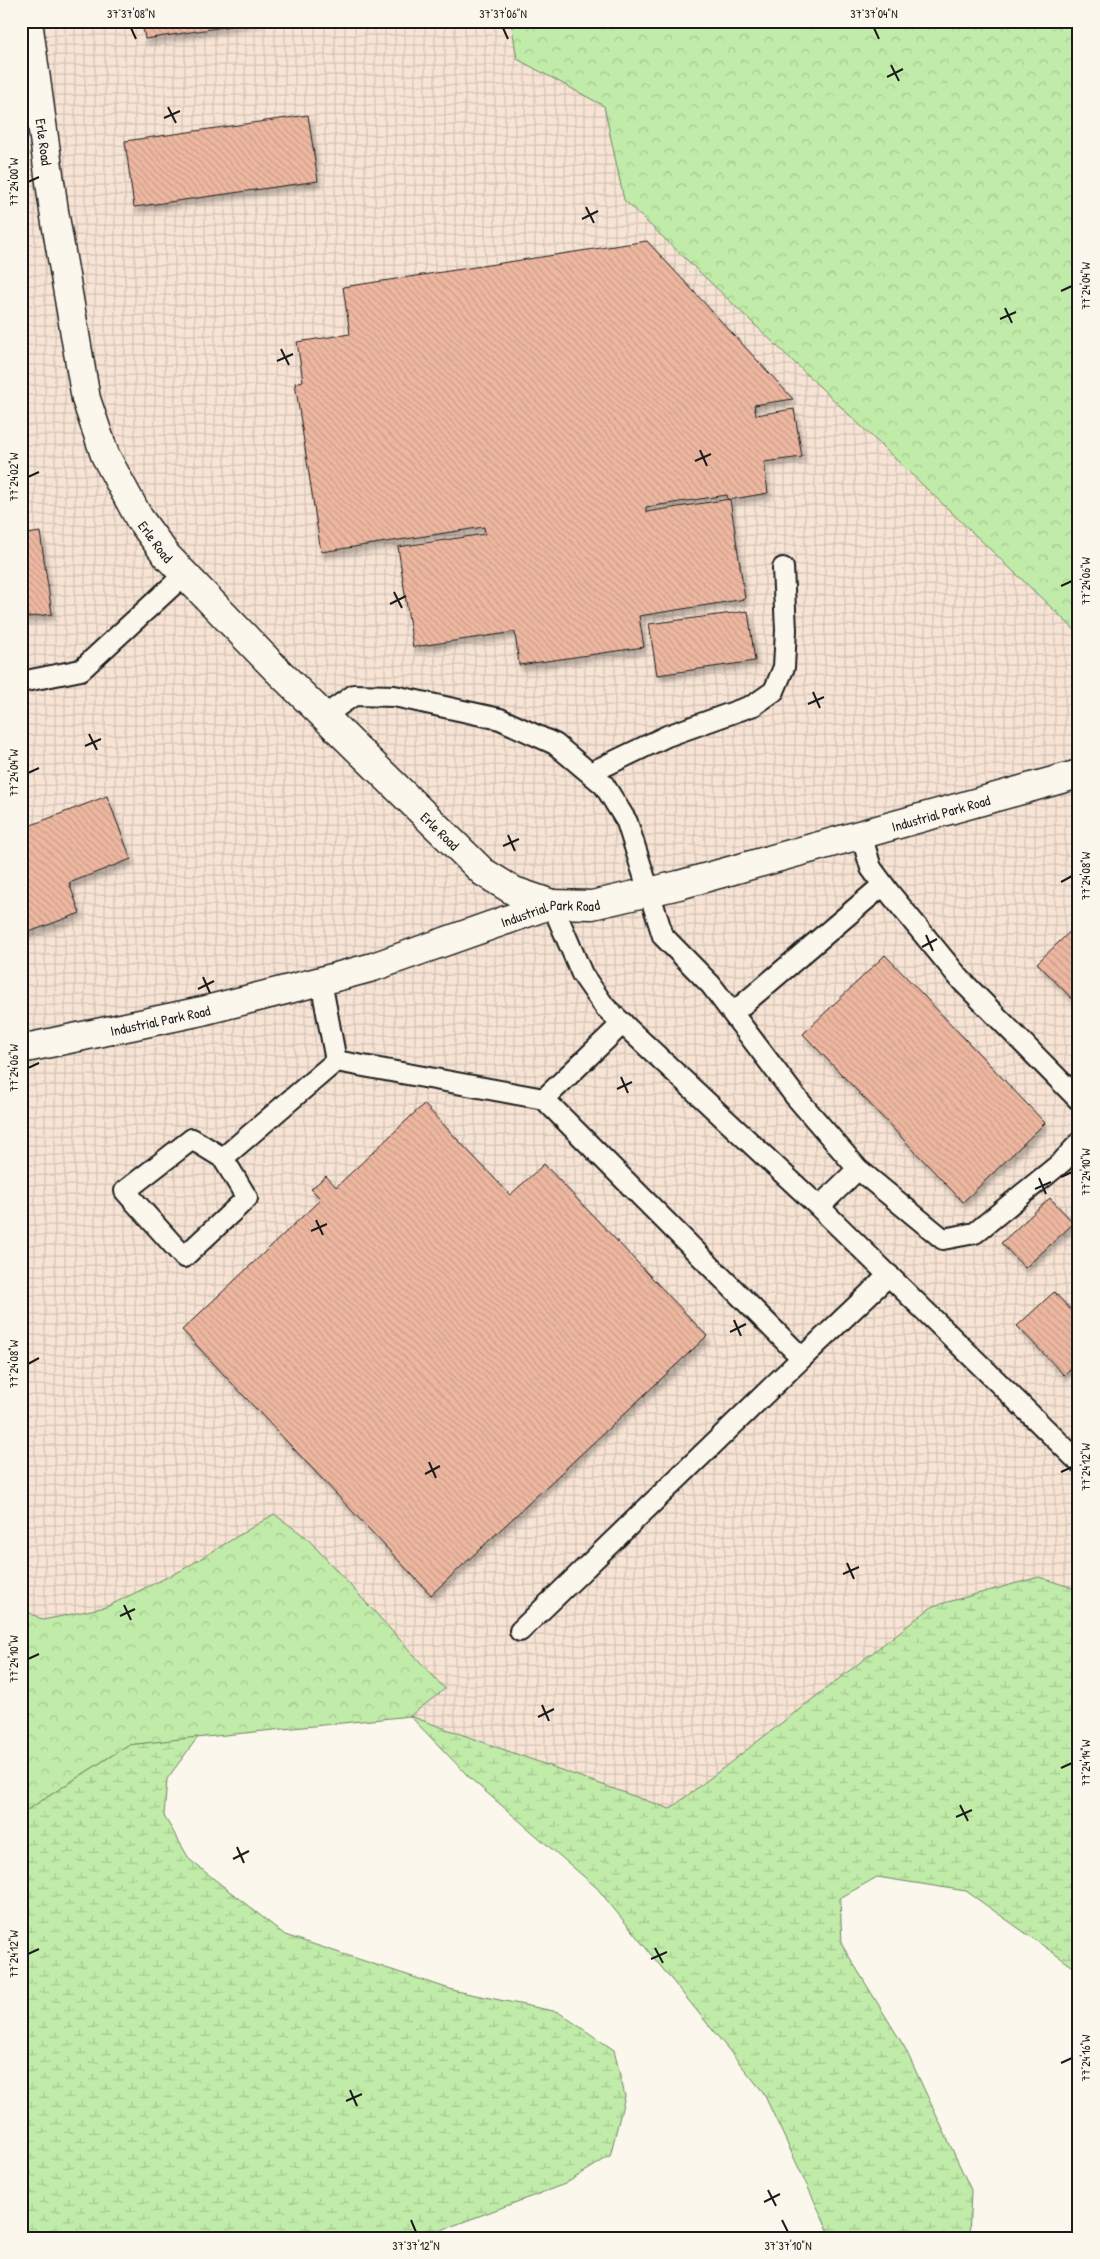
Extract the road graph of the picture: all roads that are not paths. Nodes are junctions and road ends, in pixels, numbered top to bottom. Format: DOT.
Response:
graph roads {
  1 [pos="28,21"];
  2 [pos="783,568"];
  3 [pos="185,574"];
  4 [pos="21,682"];
  5 [pos="324,716"];
  6 [pos="590,773"];
  7 [pos="1079,774"];
  8 [pos="861,834"];
  9 [pos="883,885"];
  10 [pos="649,892"];
  11 [pos="552,904"];
  12 [pos="321,981"];
  13 [pos="733,1013"];
  14 [pos="623,1023"];
  15 [pos="21,1050"];
  16 [pos="336,1061"];
  17 [pos="544,1099"];
  18 [pos="1079,1100"];
  19 [pos="1079,1142"];
  20 [pos="223,1158"];
  21 [pos="858,1169"];
  22 [pos="820,1207"];
  23 [pos="888,1275"];
  24 [pos="802,1358"];
  25 [pos="1079,1462"];
  26 [pos="520,1631"];
  1 -- 3 [label="street, Erle Road"];
  2 -- 6 [label="lane"];
  3 -- 4 [label="lane"];
  3 -- 5 [label="street, Erle Road"];
  5 -- 6 [label="lane"];
  5 -- 11 [label="street, Erle Road"];
  6 -- 10 [label="lane"];
  7 -- 8 [label="street, Industrial Park Road"];
  8 -- 9 [label="lane"];
  8 -- 10 [label="street, Industrial Park Road"];
  9 -- 13 [label="lane"];
  9 -- 18 [label="lane"];
  10 -- 11 [label="street, Industrial Park Road"];
  10 -- 13 [label="lane"];
  11 -- 12 [label="street, Industrial Park Road"];
  11 -- 14 [label="lane"];
  12 -- 15 [label="street, Industrial Park Road"];
  12 -- 16 [label="lane"];
  13 -- 21 [label="lane"];
  14 -- 17 [label="lane"];
  14 -- 22 [label="lane"];
  16 -- 17 [label="lane"];
  16 -- 20 [label="lane"];
  17 -- 24 [label="lane"];
  19 -- 21 [label="lane"];
  20 -- 20 [label="lane"];
  21 -- 22 [label="lane"];
  22 -- 23 [label="lane"];
  23 -- 24 [label="lane"];
  23 -- 25 [label="lane"];
  24 -- 26 [label="lane"];
}
